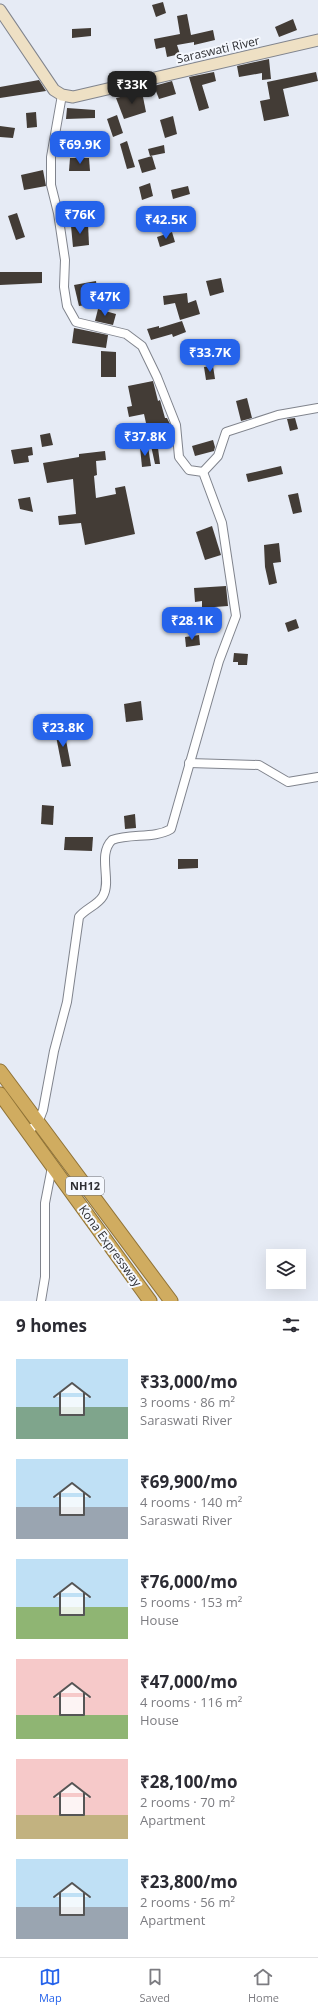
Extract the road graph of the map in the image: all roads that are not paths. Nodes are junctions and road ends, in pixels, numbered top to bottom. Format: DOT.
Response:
graph roads {
  1 [pos="0,10"];
  2 [pos="318,40"];
  3 [pos="62,95"];
  4 [pos="318,408"];
  5 [pos="203,472"];
  6 [pos="189,763"];
  7 [pos="318,777"];
  8 [pos="0,1071"];
  9 [pos="0,1094"];
  10 [pos="38,1123"];
  11 [pos="27,1132"];
  12 [pos="52,1167"];
  13 [pos="41,1301"];
  14 [pos="150,1301"];
  15 [pos="171,1301"];
  1 -- 3 [label="main road"];
  2 -- 3 [label="main road, Saraswati River"];
  3 -- 5 [label="street"];
  4 -- 5 [label="street"];
  5 -- 6 [label="street"];
  6 -- 7 [label="street"];
  6 -- 10 [label="street"];
  8 -- 10 [label="highway, Kona Expressway / NH12"];
  9 -- 11 [label="highway, Kona Expressway / NH12"];
  10 -- 11 [label="street"];
  10 -- 15 [label="highway, Kona Expressway / NH12"];
  11 -- 12 [label="highway, Kona Expressway / NH12"];
  12 -- 13 [label="street"];
  12 -- 14 [label="highway, Kona Expressway / NH12"];
}
